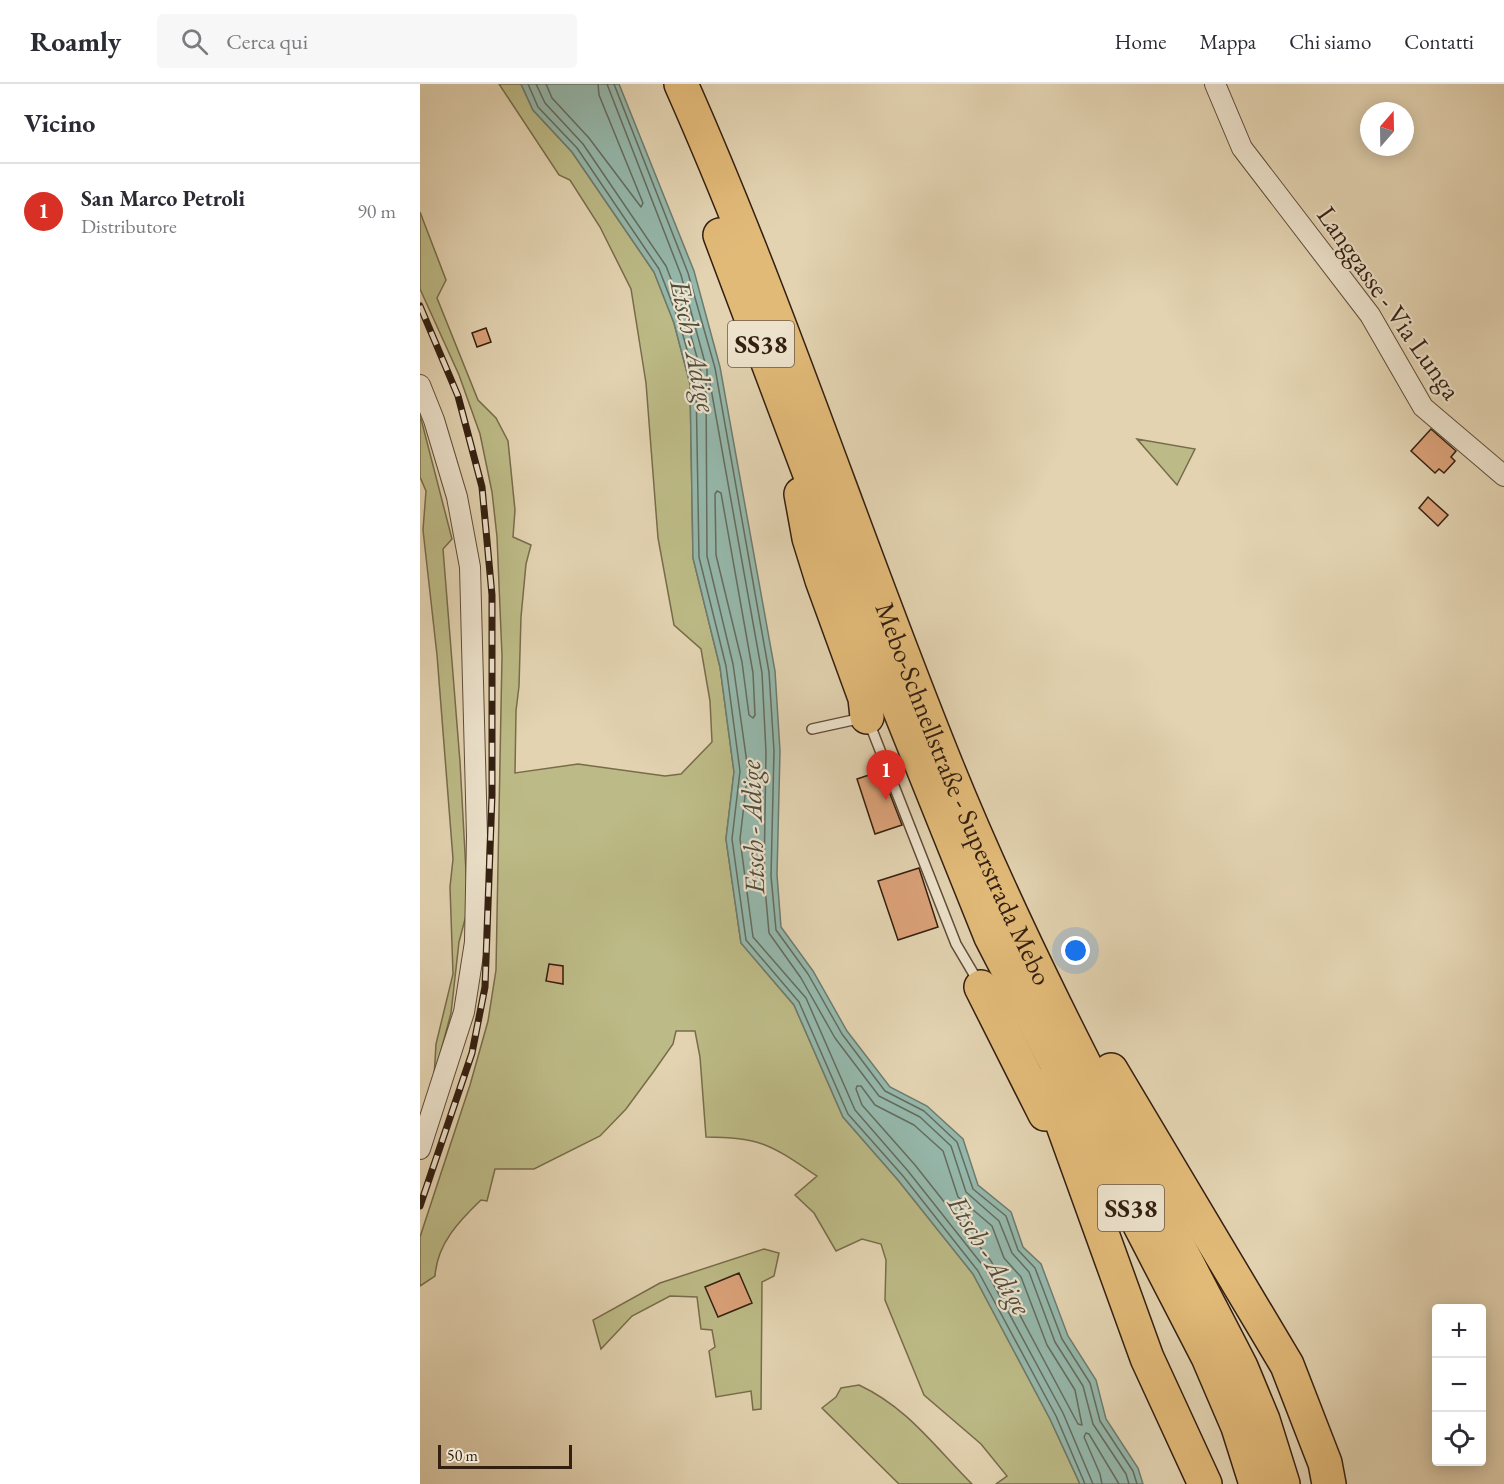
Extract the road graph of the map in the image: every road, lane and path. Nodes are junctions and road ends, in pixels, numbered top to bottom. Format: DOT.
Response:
graph roads {
  1 [pos="657,84"];
  2 [pos="681,84"];
  3 [pos="1215,84"];
  4 [pos="773,377"];
  5 [pos="420,385"];
  6 [pos="1504,476"];
  7 [pos="867,717"];
  8 [pos="812,729"];
  9 [pos="994,874"];
  10 [pos="992,937"];
  11 [pos="981,987"];
  12 [pos="420,1149"];
  13 [pos="1138,1334"];
  14 [pos="1205,1484"];
  15 [pos="1256,1484"];
  16 [pos="1283,1484"];
  17 [pos="1329,1484"];
  1 -- 4 [label="highway, Mebo-Schnellstraße - Superstrada Mebo / SS38"];
  2 -- 9 [label="highway, Mebo-Schnellstraße - Superstrada Mebo / SS38"];
  3 -- 6 [label="street, Langgasse - Via Lunga"];
  4 -- 7 [label="highway"];
  4 -- 10 [label="highway, Mebo-Schnellstraße - Superstrada Mebo / SS38"];
  5 -- 12 [label="street"];
  7 -- 8 [label="lane"];
  7 -- 11 [label="lane"];
  9 -- 16 [label="highway, Mebo-Schnellstraße - Superstrada Mebo / SS38"];
  9 -- 17 [label="highway"];
  10 -- 13 [label="highway"];
  10 -- 15 [label="highway, Mebo-Schnellstraße - Superstrada Mebo / SS38"];
  11 -- 13 [label="highway"];
  13 -- 14 [label="highway"];
}
